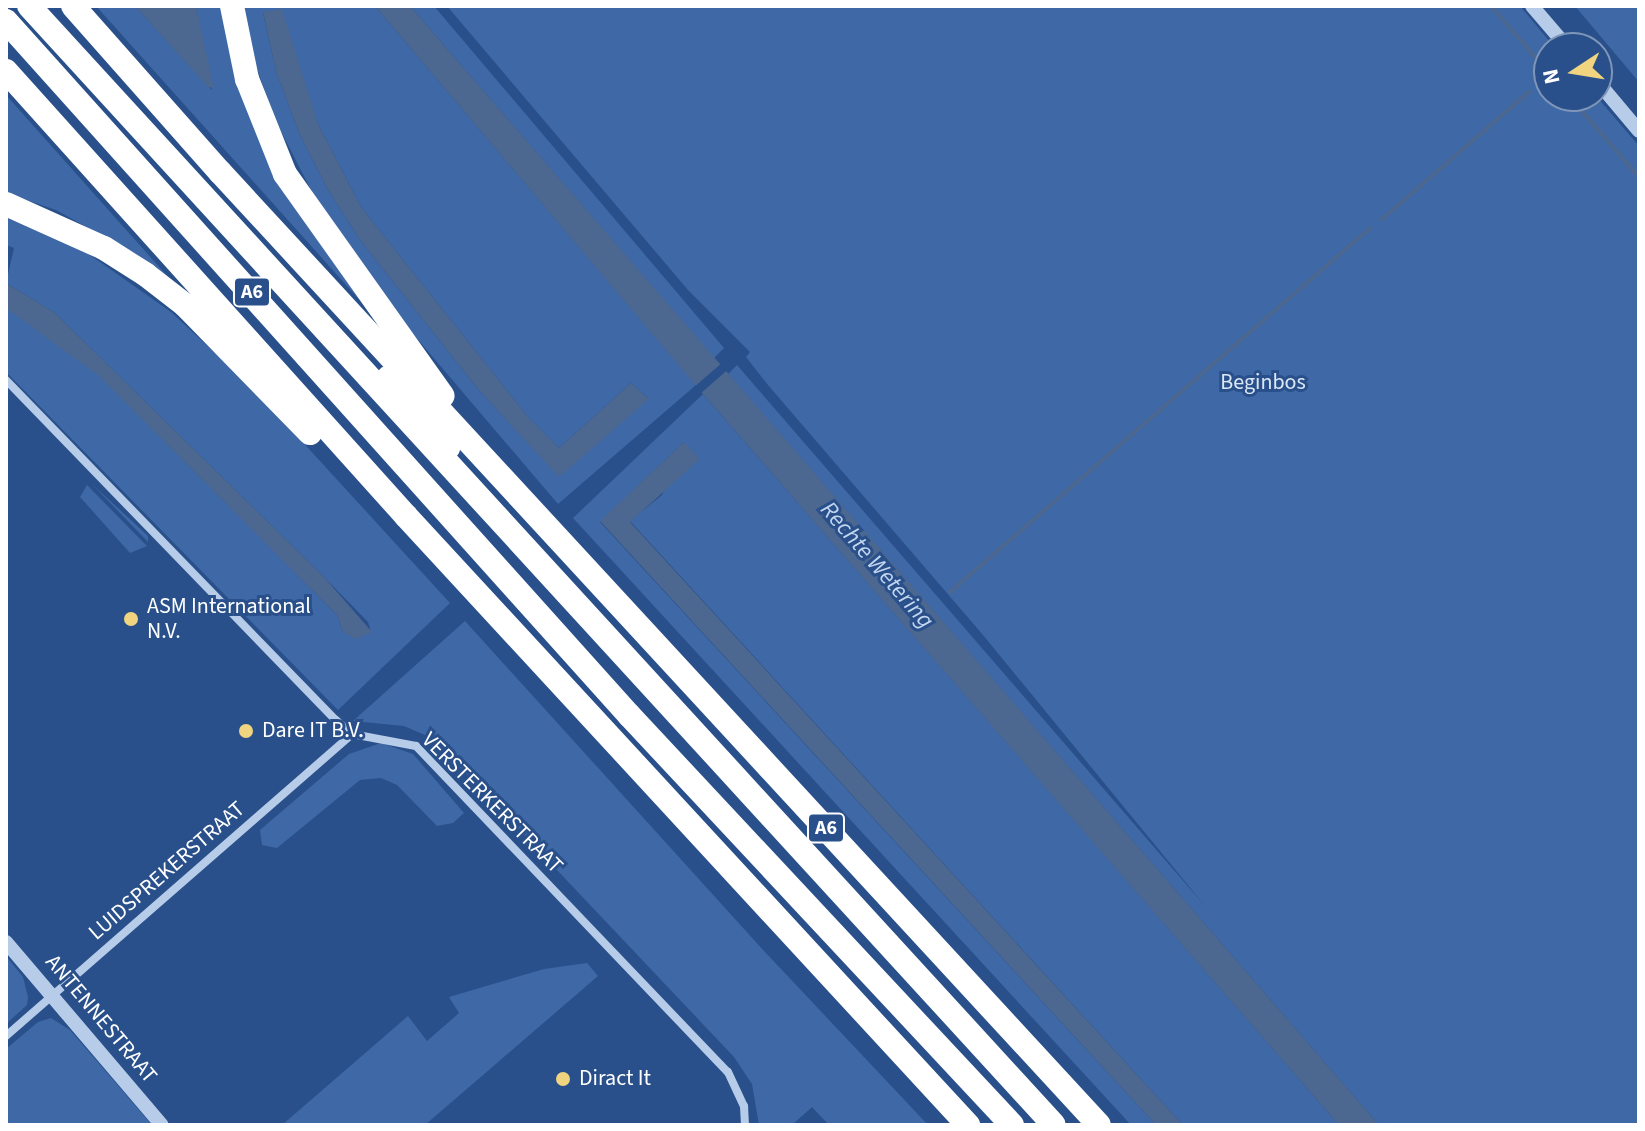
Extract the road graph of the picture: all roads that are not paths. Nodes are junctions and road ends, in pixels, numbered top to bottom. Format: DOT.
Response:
graph roads {
  1 [pos="29,6"];
  2 [pos="73,6"];
  3 [pos="232,6"];
  4 [pos="1532,6"];
  5 [pos="6,21"];
  6 [pos="1554,32"];
  7 [pos="6,71"];
  8 [pos="1613,100"];
  9 [pos="1639,131"];
  10 [pos="220,172"];
  11 [pos="6,204"];
  12 [pos="6,380"];
  13 [pos="475,447"];
  14 [pos="406,516"];
  15 [pos="525,548"];
  16 [pos="352,734"];
  17 [pos="6,942"];
  18 [pos="50,998"];
  19 [pos="6,1036"];
  20 [pos="162,1125"];
  21 [pos="745,1125"];
  22 [pos="968,1125"];
  23 [pos="1012,1125"];
  24 [pos="1054,1125"];
  25 [pos="1099,1125"];
  1 -- 15 [label="highway, A6"];
  2 -- 10 [label="highway, A6"];
  3 -- 13 [label="highway, A6"];
  4 -- 6 [label="street"];
  5 -- 23 [label="highway, A6"];
  7 -- 14 [label="highway, A6"];
  8 -- 9 [label="street"];
  10 -- 13 [label="highway, A6"];
  10 -- 15 [label="highway, A6"];
  11 -- 14 [label="highway, A6"];
  12 -- 16 [label="street"];
  13 -- 25 [label="highway, A6"];
  14 -- 22 [label="highway, A6"];
  15 -- 24 [label="highway, A6"];
  16 -- 18 [label="street, LUIDSPREKERSTRAAT"];
  16 -- 21 [label="street, VERSTERKERSTRAAT"];
  17 -- 18 [label="street, ANTENNESTRAAT"];
  18 -- 19 [label="street, LUIDSPREKERSTRAAT"];
  18 -- 20 [label="street, ANTENNESTRAAT"];
}
